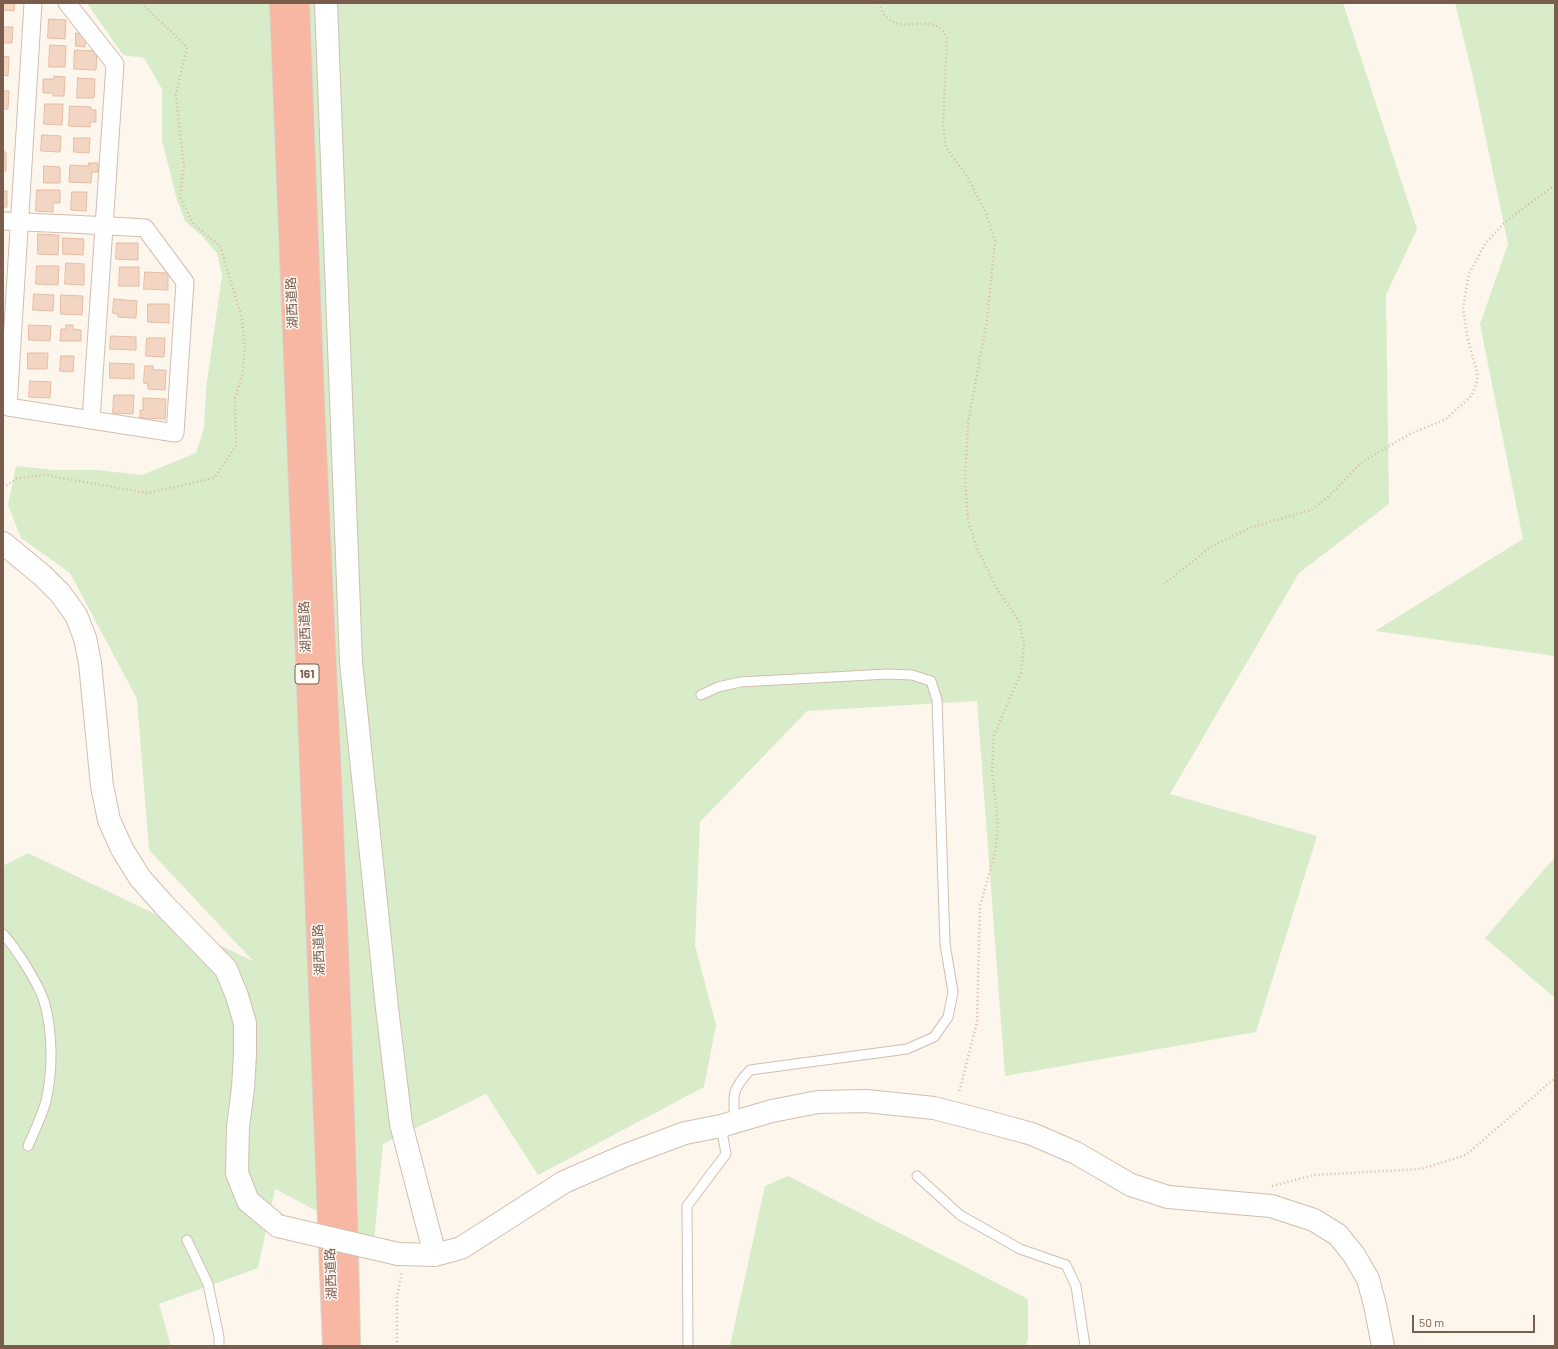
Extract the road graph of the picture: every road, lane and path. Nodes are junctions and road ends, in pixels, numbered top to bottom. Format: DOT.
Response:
graph roads {
  1 [pos="33,3"];
  2 [pos="67,3"];
  3 [pos="281,3"];
  4 [pos="298,3"];
  5 [pos="326,3"];
  6 [pos="879,3"];
  7 [pos="1555,185"];
  8 [pos="3,220"];
  9 [pos="20,221"];
  10 [pos="104,226"];
  11 [pos="92,420"];
  12 [pos="3,543"];
  13 [pos="1164,584"];
  14 [pos="701,695"];
  15 [pos="3,934"];
  16 [pos="1555,1078"];
  17 [pos="959,1093"];
  18 [pos="728,1124"];
  19 [pos="28,1146"];
  20 [pos="917,1176"];
  21 [pos="1271,1186"];
  22 [pos="187,1240"];
  23 [pos="402,1254"];
  24 [pos="436,1255"];
  25 [pos="219,1346"];
  26 [pos="334,1346"];
  27 [pos="350,1346"];
  28 [pos="397,1346"];
  29 [pos="688,1346"];
  30 [pos="1085,1346"];
  31 [pos="1383,1346"];
  1 -- 9 [label="street"];
  2 -- 10 [label="street"];
  3 -- 26 [label="highway, 湖西道路 / 161"];
  4 -- 27 [label="highway, 湖西道路 / 161"];
  5 -- 24 [label="street"];
  6 -- 17 [label="path"];
  7 -- 13 [label="path"];
  8 -- 9 [label="street"];
  9 -- 10 [label="street"];
  9 -- 11 [label="street"];
  10 -- 11 [label="street"];
  10 -- 11 [label="street"];
  12 -- 23 [label="street, bridge"];
  14 -- 18 [label="lane"];
  15 -- 19 [label="lane"];
  16 -- 21 [label="path"];
  18 -- 24 [label="street"];
  18 -- 29 [label="lane"];
  18 -- 31 [label="street"];
  20 -- 30 [label="lane"];
  22 -- 25 [label="lane"];
  23 -- 24 [label="street"];
  23 -- 28 [label="path"];
}
